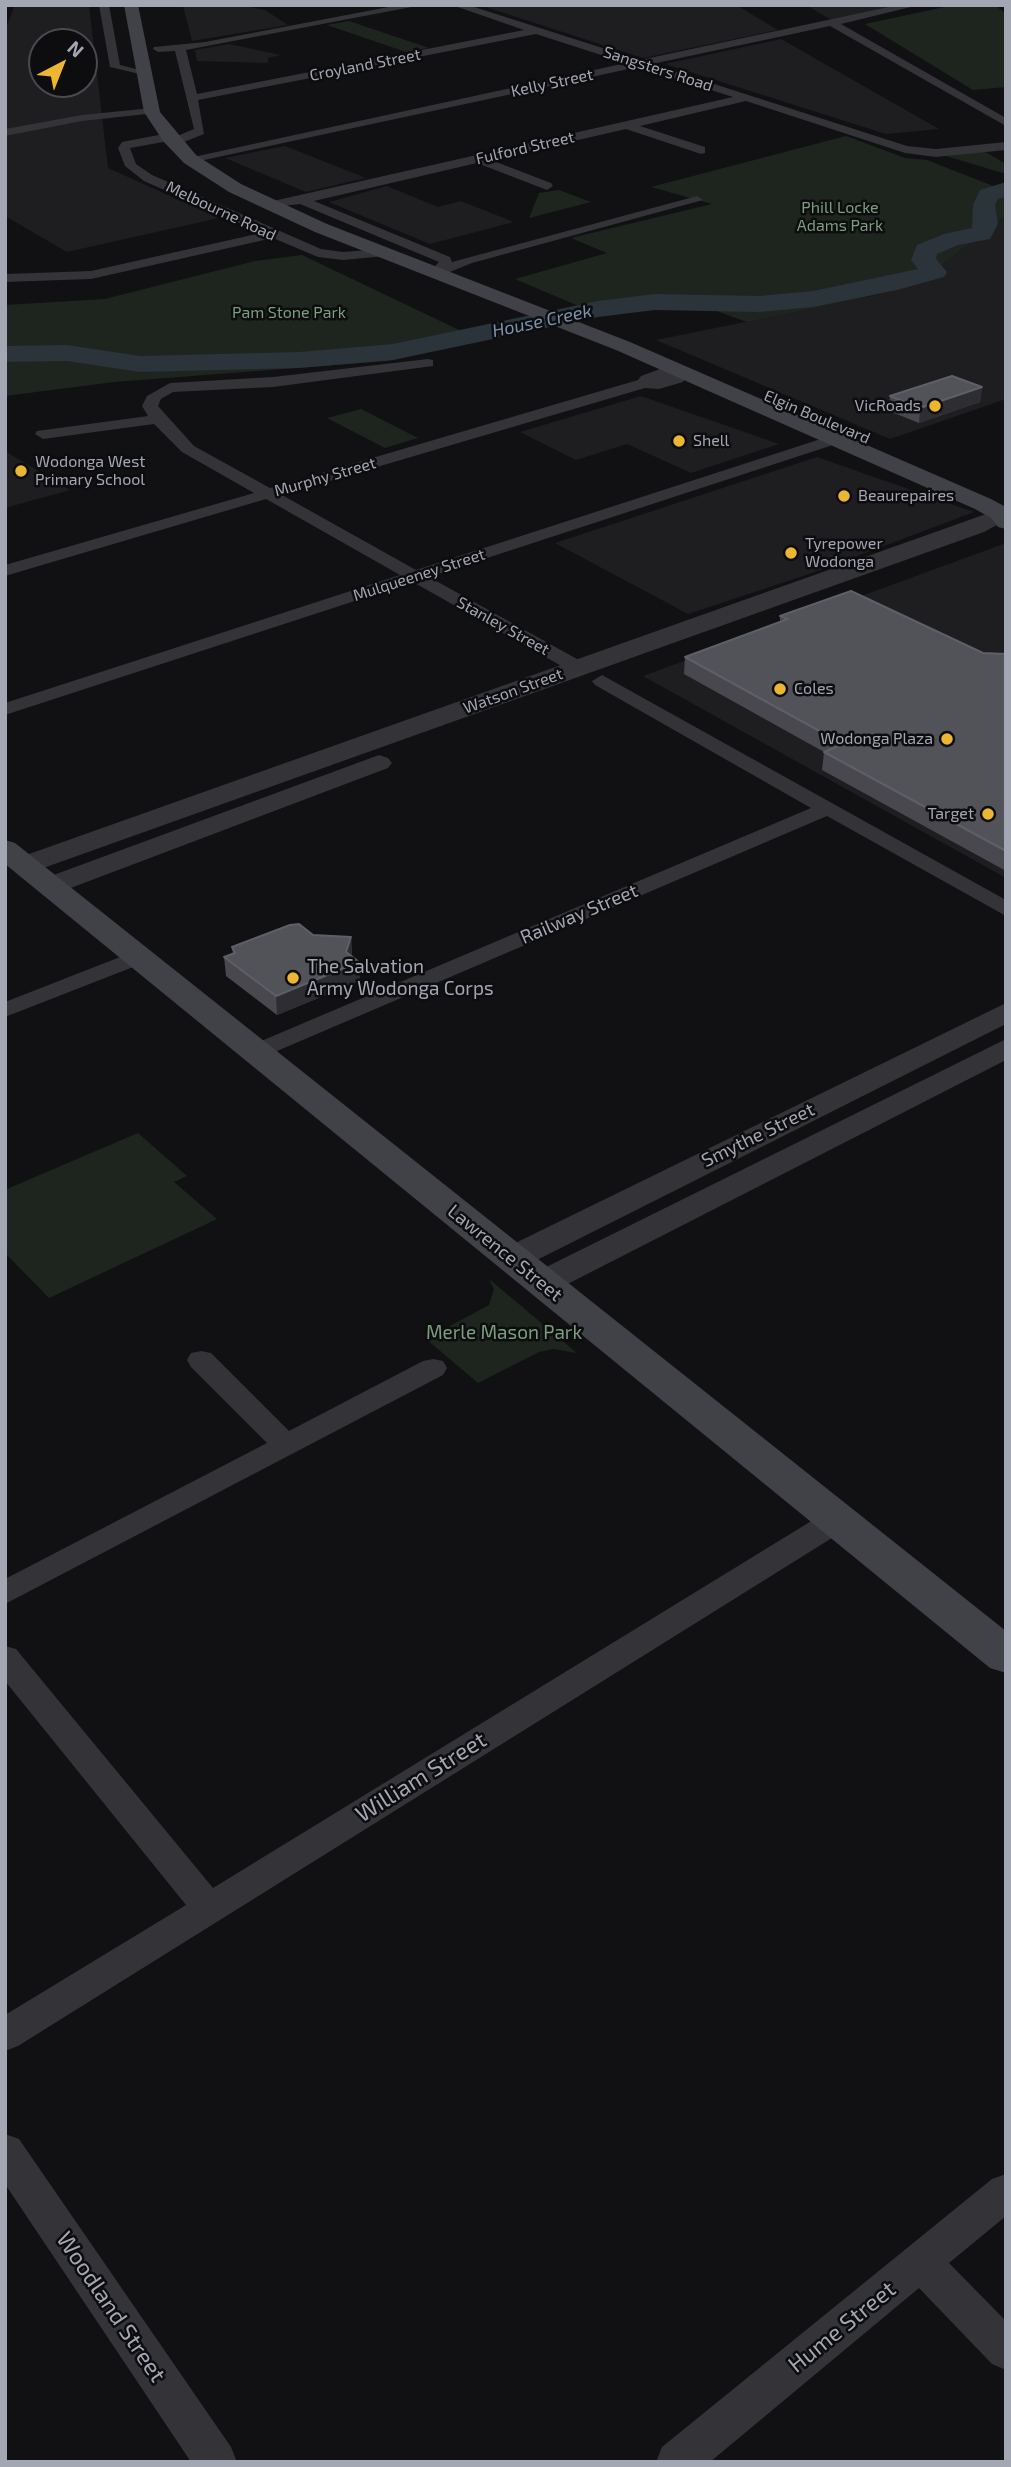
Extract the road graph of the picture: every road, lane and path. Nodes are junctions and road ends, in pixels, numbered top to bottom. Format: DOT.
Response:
graph roads {
  1 [pos="104,5"];
  2 [pos="417,5"];
  3 [pos="457,5"];
  4 [pos="914,5"];
  5 [pos="135,6"];
  6 [pos="834,24"];
  7 [pos="537,30"];
  8 [pos="157,44"];
  9 [pos="180,48"];
  10 [pos="642,64"];
  11 [pos="160,70"];
  12 [pos="144,72"];
  13 [pos="193,98"];
  14 [pos="748,98"];
  15 [pos="100,115"];
  16 [pos="82,118"];
  17 [pos="162,119"];
  18 [pos="1006,123"];
  19 [pos="626,125"];
  20 [pos="5,133"];
  21 [pos="859,133"];
  22 [pos="1006,138"];
  23 [pos="1006,146"];
  24 [pos="701,150"];
  25 [pos="190,159"];
  26 [pos="477,159"];
  27 [pos="547,186"];
  28 [pos="301,200"];
  29 [pos="694,204"];
  30 [pos="272,206"];
  31 [pos="272,234"];
  32 [pos="381,253"];
  33 [pos="438,267"];
  34 [pos="5,278"];
  35 [pos="571,326"];
  36 [pos="428,363"];
  37 [pos="687,370"];
  38 [pos="158,419"];
  39 [pos="803,419"];
  40 [pos="43,434"];
  41 [pos="833,440"];
  42 [pos="267,494"];
  43 [pos="1004,515"];
  44 [pos="912,548"];
  45 [pos="934,558"];
  46 [pos="5,571"];
  47 [pos="834,576"];
  48 [pos="414,577"];
  49 [pos="856,587"];
  50 [pos="627,650"];
  51 [pos="651,663"];
  52 [pos="579,668"];
  53 [pos="602,681"];
  54 [pos="524,687"];
  55 [pos="547,701"];
  56 [pos="5,709"];
  57 [pos="826,809"];
  58 [pos="112,835"];
  59 [pos="136,854"];
  60 [pos="15,857"];
  61 [pos="50,886"];
  62 [pos="1006,909"];
  63 [pos="138,957"];
  64 [pos="5,1010"];
  65 [pos="1006,1012"];
  66 [pos="1006,1048"];
  67 [pos="254,1052"];
  68 [pos="652,1189"];
  69 [pos="683,1212"];
  70 [pos="511,1259"];
  71 [pos="542,1283"];
  72 [pos="201,1360"];
  73 [pos="433,1368"];
  74 [pos="286,1445"];
  75 [pos="837,1520"];
  76 [pos="5,1593"];
  77 [pos="1006,1656"];
  78 [pos="5,1658"];
  79 [pos="209,1908"];
  80 [pos="5,2035"];
  81 [pos="5,2151"];
  82 [pos="1006,2192"];
  83 [pos="921,2262"];
  84 [pos="1006,2350"];
  85 [pos="216,2462"];
  86 [pos="677,2462"];
  1 -- 12 [label="street"];
  2 -- 9 [label="street"];
  3 -- 7 [label="street, Sangsters Road"];
  4 -- 6 [label="street, Kelly Street"];
  5 -- 12 [label="main road"];
  6 -- 10 [label="street, Kelly Street"];
  6 -- 18 [label="street"];
  7 -- 10 [label="street, Sangsters Road"];
  7 -- 13 [label="street, Croyland Street"];
  8 -- 9 [label="street"];
  8 -- 11 [label="main road"];
  9 -- 13 [label="street, Melbourne Road"];
  10 -- 14 [label="street, Sangsters Road"];
  10 -- 25 [label="street, Kelly Street"];
  11 -- 12 [label="main road"];
  12 -- 17 [label="main road"];
  13 -- 17 [label="street, Melbourne Road"];
  14 -- 19 [label="street, Fulford Street"];
  14 -- 21 [label="street, Sangsters Road"];
  15 -- 16 [label="street"];
  15 -- 17 [label="street"];
  15 -- 17 [label="street"];
  16 -- 17 [label="street"];
  16 -- 20 [label="street"];
  17 -- 25 [label="main road, Melbourne Road"];
  17 -- 31 [label="street, Melbourne Road"];
  19 -- 24 [label="street"];
  19 -- 26 [label="street, Fulford Street"];
  21 -- 22 [label="street, Sangsters Road"];
  21 -- 23 [label="street, Sangsters Road"];
  25 -- 30 [label="main road, Melbourne Road"];
  26 -- 27 [label="street"];
  26 -- 28 [label="street, Fulford Street"];
  28 -- 30 [label="street, Fulford Street"];
  28 -- 33 [label="street, Melbourne Road"];
  29 -- 33 [label="street"];
  30 -- 32 [label="main road, Melbourne Road"];
  31 -- 32 [label="street, Melbourne Road"];
  31 -- 34 [label="street"];
  32 -- 33 [label="main road, Melbourne Road"];
  33 -- 35 [label="main road, Melbourne Road"];
  35 -- 37 [label="main road, Elgin Boulevard"];
  36 -- 38 [label="street"];
  37 -- 39 [label="main road, Elgin Boulevard"];
  37 -- 42 [label="street, Murphy Street"];
  38 -- 40 [label="street"];
  38 -- 42 [label="street, Stanley Street"];
  39 -- 41 [label="main road, Elgin Boulevard"];
  39 -- 43 [label="main road, Elgin Boulevard"];
  41 -- 43 [label="main road, Elgin Boulevard"];
  41 -- 48 [label="street, Mulqueeney Street"];
  42 -- 46 [label="street, Murphy Street"];
  42 -- 48 [label="street, Stanley Street"];
  43 -- 44 [label="street, Watson Street"];
  43 -- 45 [label="street, Watson Street"];
  44 -- 45 [label="street"];
  44 -- 47 [label="street, Watson Street"];
  45 -- 49 [label="street, Watson Street"];
  47 -- 49 [label="street"];
  47 -- 50 [label="street, Watson Street"];
  48 -- 52 [label="street, Stanley Street"];
  48 -- 56 [label="street, Mulqueeney Street"];
  49 -- 51 [label="street, Watson Street"];
  50 -- 51 [label="street"];
  50 -- 52 [label="street, Watson Street"];
  51 -- 53 [label="street, Watson Street"];
  52 -- 53 [label="street"];
  52 -- 54 [label="street, Watson Street"];
  53 -- 55 [label="street, Watson Street"];
  53 -- 57 [label="street"];
  54 -- 55 [label="street"];
  54 -- 58 [label="street, Watson Street"];
  55 -- 59 [label="street, Watson Street"];
  57 -- 62 [label="street"];
  57 -- 67 [label="street, Railway Street"];
  58 -- 59 [label="street"];
  58 -- 60 [label="street, Watson Street"];
  59 -- 61 [label="street, Watson Street"];
  60 -- 61 [label="main road, Lawrence Street"];
  61 -- 63 [label="main road, Lawrence Street"];
  63 -- 64 [label="street"];
  63 -- 67 [label="main road, Lawrence Street"];
  65 -- 68 [label="street, Smythe Street"];
  66 -- 69 [label="street, Smythe Street"];
  67 -- 70 [label="main road, Lawrence Street"];
  68 -- 69 [label="street"];
  68 -- 70 [label="street, Smythe Street"];
  69 -- 71 [label="street, Smythe Street"];
  70 -- 71 [label="main road, Lawrence Street"];
  71 -- 75 [label="main road, Lawrence Street"];
  72 -- 74 [label="street"];
  73 -- 74 [label="street"];
  74 -- 76 [label="street"];
  75 -- 77 [label="main road, Lawrence Street"];
  75 -- 79 [label="street, William Street"];
  78 -- 79 [label="street"];
  79 -- 80 [label="street, William Street"];
  81 -- 85 [label="street, Woodland Street"];
  82 -- 83 [label="street, Hume Street"];
  83 -- 84 [label="street"];
  83 -- 86 [label="street, Hume Street"];
}
